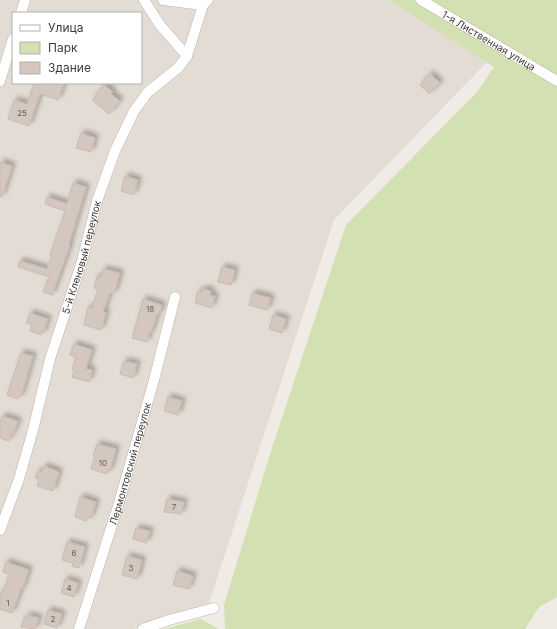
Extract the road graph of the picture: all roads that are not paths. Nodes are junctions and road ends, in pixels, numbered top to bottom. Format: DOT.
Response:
graph roads {
  1 [pos="25,0"];
  2 [pos="144,0"];
  3 [pos="162,0"];
  4 [pos="420,0"];
  5 [pos="206,3"];
  6 [pos="21,12"];
  7 [pos="12,42"];
  8 [pos="187,56"];
  9 [pos="0,81"];
  10 [pos="557,81"];
  11 [pos="176,297"];
  12 [pos="0,530"];
  13 [pos="214,608"];
  14 [pos="79,629"];
  15 [pos="143,629"];
  1 -- 6 [label="street"];
  2 -- 8 [label="street"];
  3 -- 5 [label="street"];
  4 -- 10 [label="street, 1-я Лиственная улица"];
  5 -- 8 [label="street, 5-й Кленовый переулок"];
  7 -- 9 [label="street"];
  8 -- 12 [label="street, 5-й Кленовый переулок"];
  11 -- 14 [label="street, Лермонтовский переулок"];
  13 -- 15 [label="street"];
}
